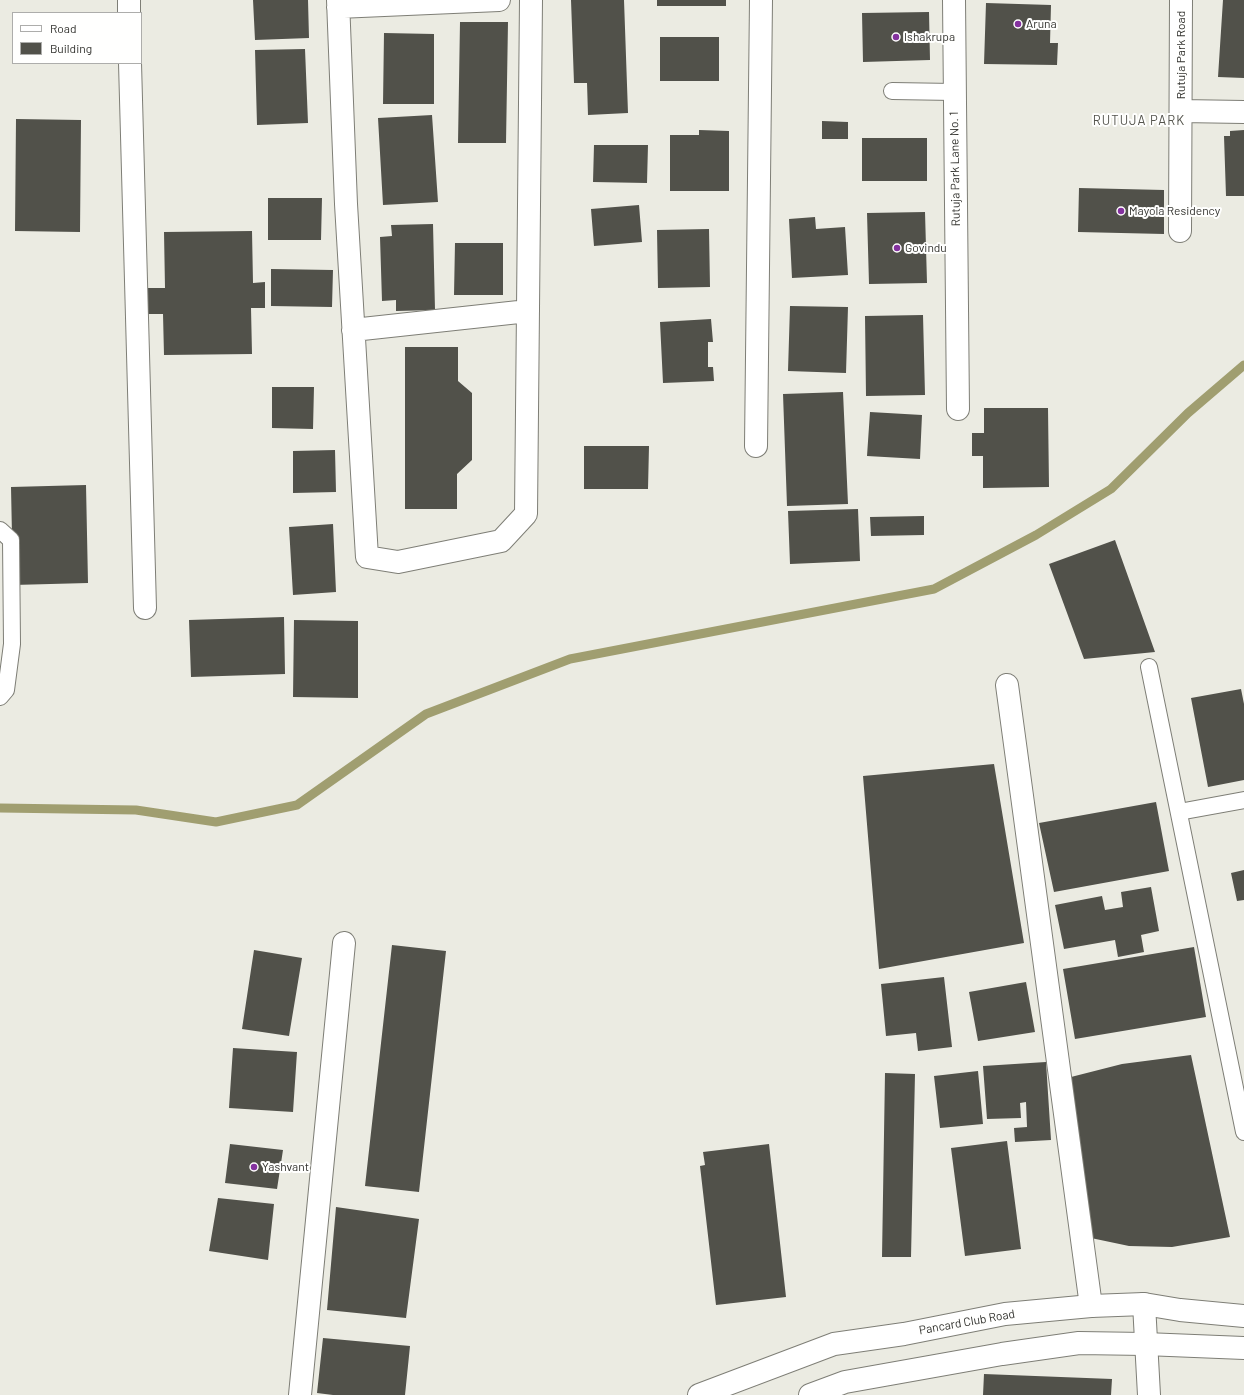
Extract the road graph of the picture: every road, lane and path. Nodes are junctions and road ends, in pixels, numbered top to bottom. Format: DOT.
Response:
graph roads {
  1 [pos="129,0"];
  2 [pos="499,0"];
  3 [pos="531,0"];
  4 [pos="761,0"];
  5 [pos="954,0"];
  6 [pos="1181,0"];
  7 [pos="338,3"];
  8 [pos="129,12"];
  9 [pos="130,64"];
  10 [pos="892,91"];
  11 [pos="954,92"];
  12 [pos="1181,111"];
  13 [pos="1244,112"];
  14 [pos="1180,231"];
  15 [pos="528,311"];
  16 [pos="353,330"];
  17 [pos="958,409"];
  18 [pos="756,446"];
  19 [pos="0,530"];
  20 [pos="145,608"];
  21 [pos="1149,667"];
  22 [pos="1006,685"];
  23 [pos="0,697"];
  24 [pos="1244,800"];
  25 [pos="1179,812"];
  26 [pos="344,943"];
  27 [pos="1244,1132"];
  28 [pos="1144,1304"];
  29 [pos="1091,1306"];
  30 [pos="1244,1316"];
  31 [pos="1145,1344"];
  32 [pos="1244,1348"];
  33 [pos="845,1389"];
  34 [pos="300,1395"];
  35 [pos="699,1395"];
  36 [pos="810,1395"];
  37 [pos="1149,1395"];
  1 -- 8 [label="street"];
  2 -- 7 [label="street"];
  3 -- 15 [label="street"];
  4 -- 18 [label="street"];
  5 -- 11 [label="street, Rutuja Park Lane No. 1"];
  6 -- 12 [label="street, Rutuja Park Road"];
  7 -- 16 [label="street"];
  9 -- 20 [label="street"];
  10 -- 11 [label="lane"];
  11 -- 17 [label="street, Rutuja Park Lane No. 1"];
  12 -- 13 [label="street"];
  12 -- 14 [label="street, Rutuja Park Road"];
  15 -- 16 [label="street"];
  15 -- 16 [label="street"];
  19 -- 23 [label="lane"];
  21 -- 25 [label="lane"];
  22 -- 29 [label="street"];
  24 -- 25 [label="lane"];
  25 -- 27 [label="lane"];
  26 -- 34 [label="street"];
  28 -- 29 [label="street, Pancard Club Road"];
  28 -- 30 [label="street, Pancard Club Road"];
  28 -- 31 [label="street"];
  29 -- 35 [label="street, Pancard Club Road"];
  31 -- 32 [label="street"];
  31 -- 33 [label="street"];
  31 -- 37 [label="street"];
  33 -- 36 [label="street"];
}
